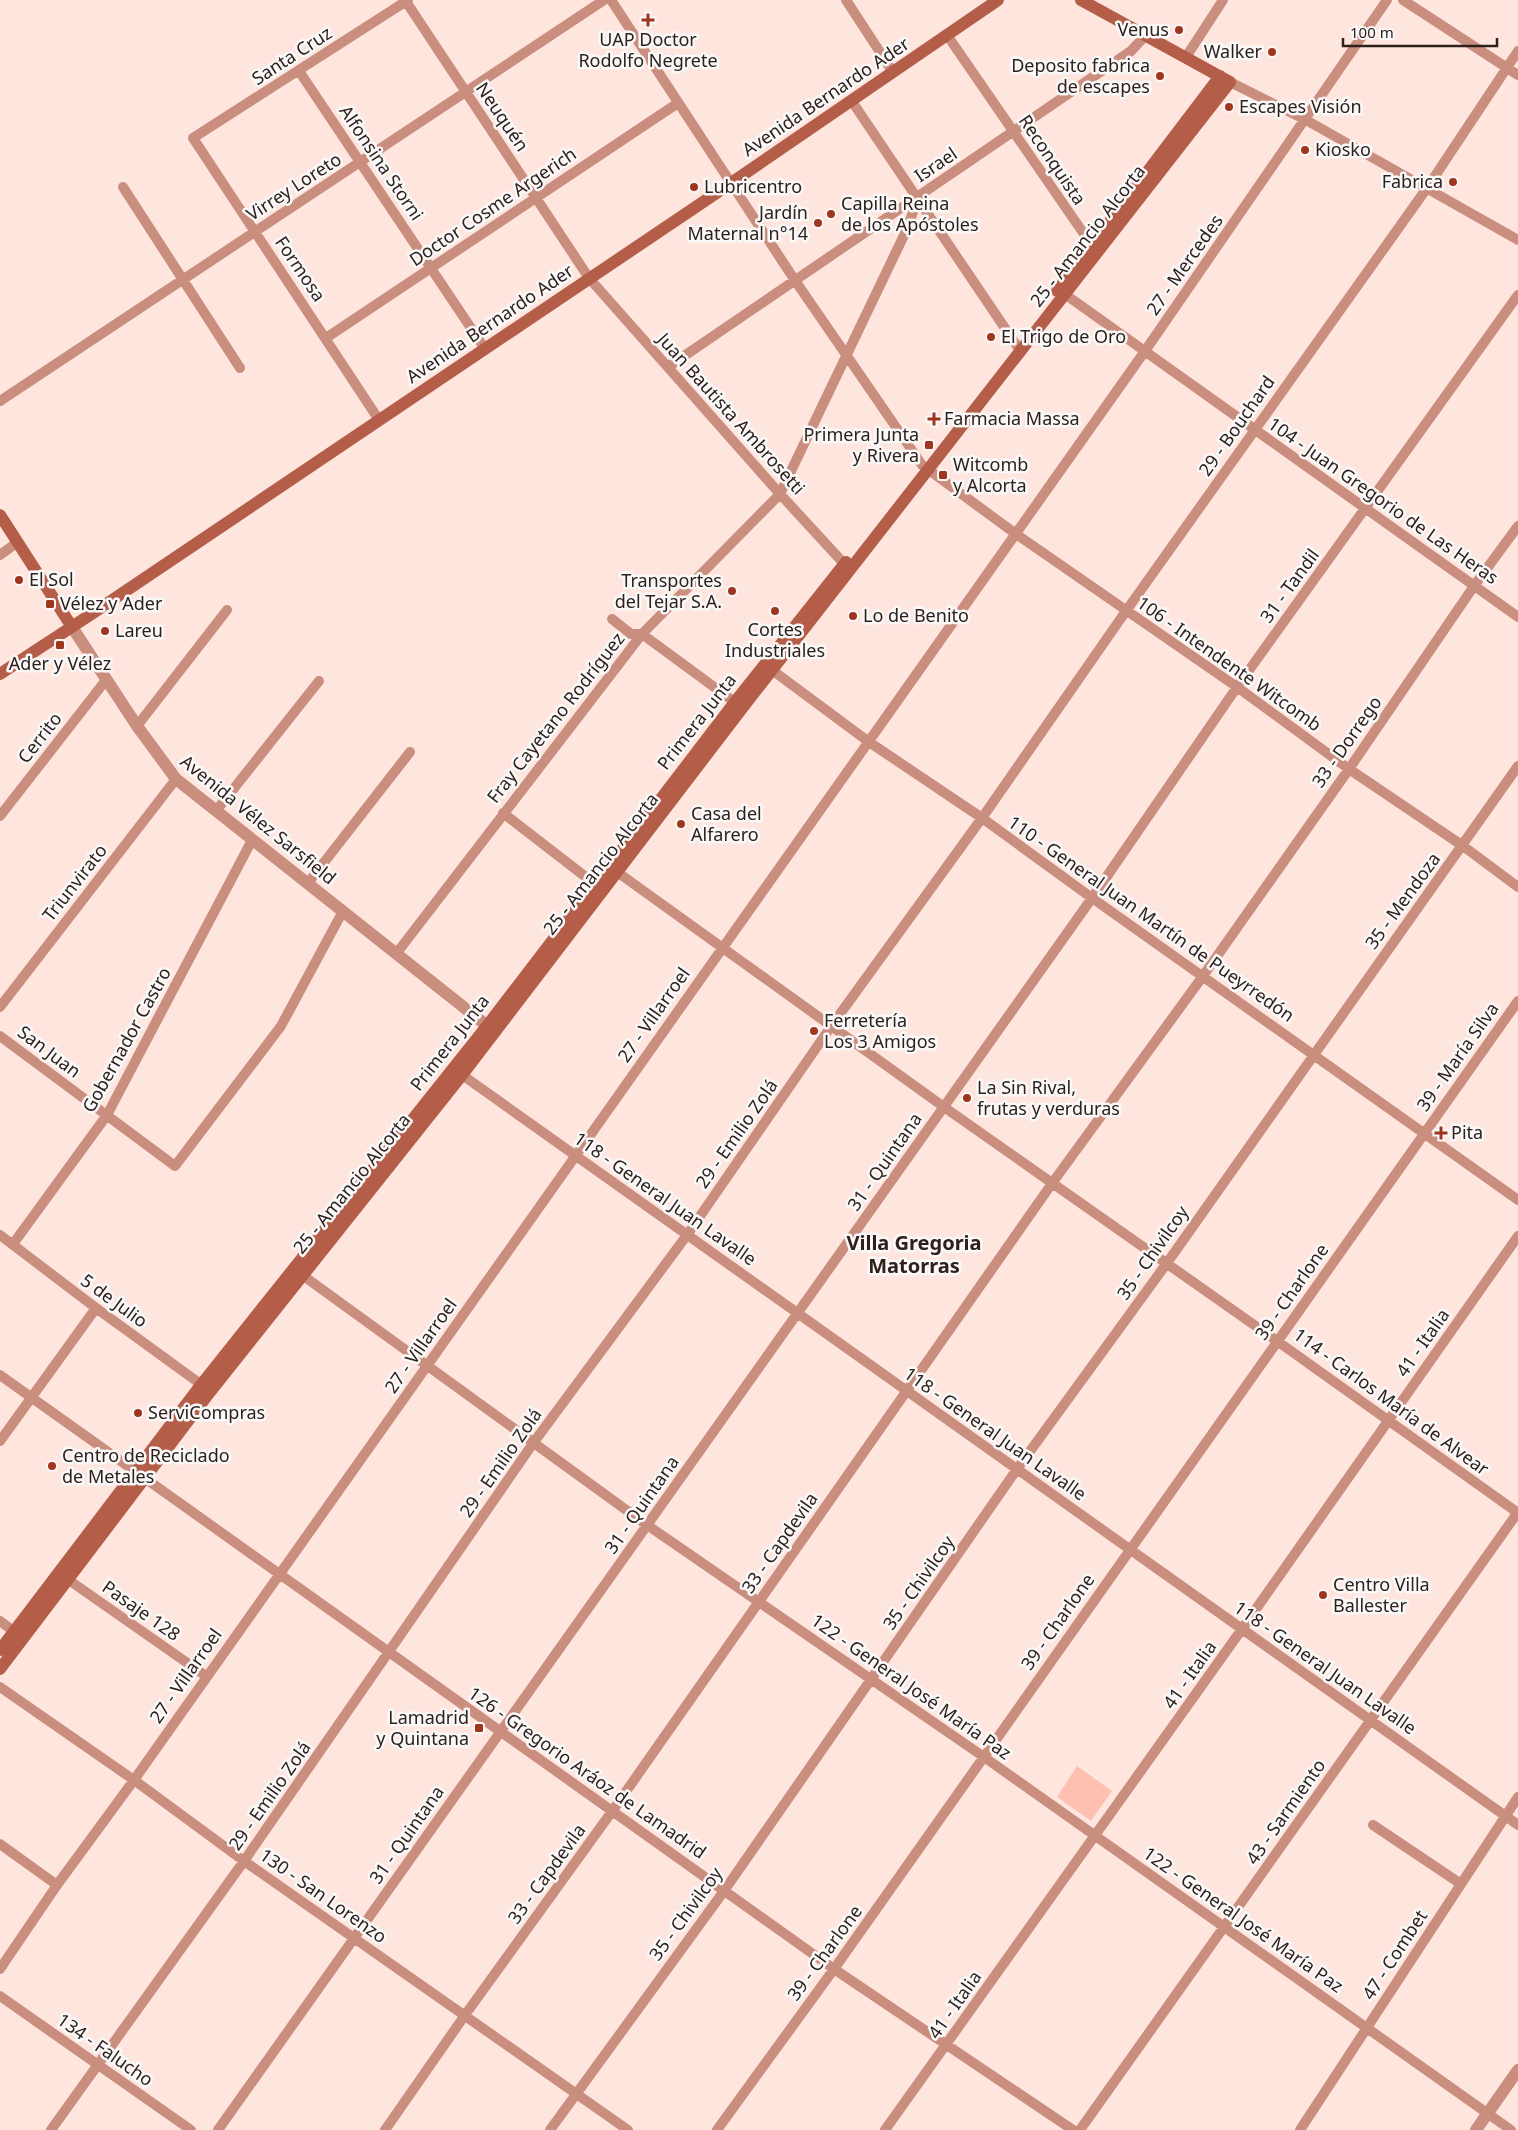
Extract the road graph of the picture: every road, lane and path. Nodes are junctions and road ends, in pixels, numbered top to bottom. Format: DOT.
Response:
graph roads {
  1 [pos="406,0"];
  2 [pos="604,0"];
  3 [pos="610,0"];
  4 [pos="846,0"];
  5 [pos="998,0"];
  6 [pos="1081,0"];
  7 [pos="1223,0"];
  8 [pos="1387,0"];
  9 [pos="1403,0"];
  10 [pos="947,35"];
  11 [pos="1144,36"];
  12 [pos="1518,51"];
  13 [pos="1186,57"];
  14 [pos="1507,68"];
  15 [pos="299,71"];
  16 [pos="893,72"];
  17 [pos="1518,76"];
  18 [pos="1225,79"];
  19 [pos="466,92"];
  20 [pos="851,100"];
  21 [pos="678,103"];
  22 [pos="1306,120"];
  23 [pos="1014,132"];
  24 [pos="192,138"];
  25 [pos="360,163"];
  26 [pos="731,183"];
  27 [pos="123,187"];
  28 [pos="1427,188"];
  29 [pos="918,196"];
  30 [pos="536,197"];
  31 [pos="256,232"];
  32 [pos="1518,240"];
  33 [pos="1094,249"];
  34 [pos="431,268"];
  35 [pos="589,278"];
  36 [pos="794,279"];
  37 [pos="183,280"];
  38 [pos="1062,292"];
  39 [pos="1518,295"];
  40 [pos="326,338"];
  41 [pos="1018,348"];
  42 [pos="485,349"];
  43 [pos="1145,351"];
  44 [pos="848,356"];
  45 [pos="668,366"];
  46 [pos="240,368"];
  47 [pos="0,401"];
  48 [pos="379,420"];
  49 [pos="1254,429"];
  50 [pos="926,467"];
  51 [pos="780,494"];
  52 [pos="1366,508"];
  53 [pos="0,515"];
  54 [pos="1518,526"];
  55 [pos="1016,534"];
  56 [pos="18,542"];
  57 [pos="0,555"];
  58 [pos="848,567"];
  59 [pos="1474,586"];
  60 [pos="227,610"];
  61 [pos="1126,611"];
  62 [pos="1518,617"];
  63 [pos="612,619"];
  64 [pos="72,627"];
  65 [pos="642,634"];
  66 [pos="768,668"];
  67 [pos="0,674"];
  68 [pos="106,680"];
  69 [pos="318,681"];
  70 [pos="1236,687"];
  71 [pos="739,705"];
  72 [pos="137,726"];
  73 [pos="869,742"];
  74 [pos="410,752"];
  75 [pos="1518,766"];
  76 [pos="1349,769"];
  77 [pos="176,779"];
  78 [pos="216,812"];
  79 [pos="503,813"];
  80 [pos="0,816"];
  81 [pos="982,818"];
  82 [pos="252,840"];
  83 [pos="1464,846"];
  84 [pos="613,869"];
  85 [pos="308,883"];
  86 [pos="599,887"];
  87 [pos="1518,887"];
  88 [pos="1092,898"];
  89 [pos="343,911"];
  90 [pos="722,947"];
  91 [pos="396,954"];
  92 [pos="1203,976"];
  93 [pos="1518,1000"];
  94 [pos="0,1007"];
  95 [pos="832,1025"];
  96 [pos="491,1029"];
  97 [pos="0,1036"];
  98 [pos="1313,1054"];
  99 [pos="457,1072"];
  100 [pos="944,1107"];
  101 [pos="106,1115"];
  102 [pos="1424,1133"];
  103 [pos="575,1156"];
  104 [pos="1052,1182"];
  105 [pos="1518,1200"];
  106 [pos="0,1235"];
  107 [pos="687,1235"];
  108 [pos="1518,1236"];
  109 [pos="12,1244"];
  110 [pos="1167,1263"];
  111 [pos="298,1272"];
  112 [pos="96,1308"];
  113 [pos="797,1313"];
  114 [pos="1277,1341"];
  115 [pos="427,1366"];
  116 [pos="0,1375"];
  117 [pos="206,1388"];
  118 [pos="907,1391"];
  119 [pos="32,1397"];
  120 [pos="1388,1420"];
  121 [pos="0,1441"];
  122 [pos="534,1442"];
  123 [pos="1017,1469"];
  124 [pos="140,1473"];
  125 [pos="1518,1513"];
  126 [pos="647,1525"];
  127 [pos="1129,1549"];
  128 [pos="279,1574"];
  129 [pos="63,1576"];
  130 [pos="759,1601"];
  131 [pos="0,1621"];
  132 [pos="1242,1629"];
  133 [pos="19,1634"];
  134 [pos="0,1650"];
  135 [pos="389,1652"];
  136 [pos="0,1668"];
  137 [pos="206,1676"];
  138 [pos="872,1680"];
  139 [pos="0,1688"];
  140 [pos="1370,1720"];
  141 [pos="501,1732"];
  142 [pos="984,1757"];
  143 [pos="134,1780"];
  144 [pos="1518,1797"];
  145 [pos="613,1810"];
  146 [pos="1505,1816"];
  147 [pos="1373,1825"];
  148 [pos="1518,1825"];
  149 [pos="1095,1836"];
  150 [pos="0,1844"];
  151 [pos="244,1862"];
  152 [pos="1461,1884"];
  153 [pos="57,1885"];
  154 [pos="724,1890"];
  155 [pos="1224,1926"];
  156 [pos="354,1938"];
  157 [pos="0,1969"];
  158 [pos="834,1969"];
  159 [pos="0,1996"];
  160 [pos="465,2015"];
  161 [pos="1367,2027"];
  162 [pos="947,2044"];
  163 [pos="98,2065"];
  164 [pos="1518,2070"];
  165 [pos="576,2093"];
  166 [pos="1488,2113"];
  167 [pos="51,2130"];
  168 [pos="191,2130"];
  169 [pos="218,2130"];
  170 [pos="385,2130"];
  171 [pos="550,2130"];
  172 [pos="628,2130"];
  173 [pos="717,2130"];
  174 [pos="885,2130"];
  175 [pos="1072,2130"];
  176 [pos="1080,2130"];
  177 [pos="1300,2130"];
  178 [pos="1476,2130"];
  179 [pos="1511,2130"];
  1 -- 15 [label="street, Santa Cruz"];
  1 -- 19 [label="street, Neuquén"];
  2 -- 19 [label="street, Virrey Loreto"];
  3 -- 21 [label="street, 106 - Intendente Witcomb"];
  4 -- 16 [label="street"];
  5 -- 10 [label="main road, Avenida Bernardo Ader"];
  6 -- 11 [label="main road"];
  7 -- 13 [label="street"];
  8 -- 22 [label="street, 27 - Mercedes"];
  9 -- 14 [label="street"];
  10 -- 16 [label="main road, Avenida Bernardo Ader"];
  10 -- 23 [label="street, Reconquista"];
  11 -- 13 [label="main road"];
  11 -- 23 [label="street, Israel"];
  12 -- 14 [label="street, 29 - Bouchard"];
  13 -- 18 [label="main road"];
  14 -- 17 [label="street"];
  14 -- 28 [label="street, 29 - Bouchard"];
  15 -- 24 [label="street, Santa Cruz"];
  15 -- 25 [label="street, Alfonsina Storni"];
  16 -- 20 [label="main road, Avenida Bernardo Ader"];
  18 -- 22 [label="street"];
  18 -- 33 [label="main road, Primera Junta"];
  19 -- 25 [label="street, Virrey Loreto"];
  19 -- 30 [label="street, Neuquén"];
  20 -- 26 [label="main road, Avenida Bernardo Ader"];
  20 -- 29 [label="street"];
  21 -- 26 [label="street, 106 - Intendente Witcomb"];
  21 -- 30 [label="street, Doctor Cosme Argerich"];
  22 -- 28 [label="street"];
  22 -- 43 [label="street, 27 - Mercedes"];
  23 -- 29 [label="street, Israel"];
  23 -- 33 [label="street, Reconquista"];
  24 -- 31 [label="street, Formosa"];
  25 -- 31 [label="street, Virrey Loreto"];
  25 -- 34 [label="street, Alfonsina Storni"];
  26 -- 35 [label="main road, Avenida Bernardo Ader"];
  26 -- 36 [label="street, 106 - Intendente Witcomb"];
  27 -- 37 [label="street"];
  28 -- 32 [label="street"];
  28 -- 49 [label="street, 29 - Bouchard"];
  29 -- 36 [label="street, Israel"];
  29 -- 41 [label="street"];
  29 -- 44 [label="street, Fray Cayetano Rodríguez"];
  30 -- 34 [label="street, Doctor Cosme Argerich"];
  30 -- 35 [label="street, Neuquén"];
  31 -- 37 [label="street, Virrey Loreto"];
  31 -- 40 [label="street, Formosa"];
  33 -- 38 [label="main road, Primera Junta"];
  34 -- 40 [label="street, Doctor Cosme Argerich"];
  34 -- 42 [label="street, Alfonsina Storni"];
  35 -- 42 [label="main road, Avenida Bernardo Ader"];
  35 -- 45 [label="street, Juan Bautista Ambrosetti"];
  36 -- 44 [label="street, 106 - Intendente Witcomb"];
  36 -- 45 [label="street, Israel"];
  37 -- 46 [label="street"];
  37 -- 47 [label="street, Virrey Loreto"];
  38 -- 41 [label="main road, Primera Junta"];
  38 -- 43 [label="street, 104 - Juan Gregorio de Las Heras"];
  39 -- 52 [label="street, 31 - Tandil"];
  40 -- 48 [label="street, Formosa"];
  41 -- 50 [label="main road, Primera Junta"];
  42 -- 48 [label="main road, Avenida Bernardo Ader"];
  43 -- 49 [label="street, 104 - Juan Gregorio de Las Heras"];
  43 -- 55 [label="street, 27 - Mercedes"];
  44 -- 50 [label="street, 106 - Intendente Witcomb"];
  44 -- 51 [label="street, Fray Cayetano Rodríguez"];
  45 -- 51 [label="street, Juan Bautista Ambrosetti"];
  48 -- 64 [label="main road, Avenida Bernardo Ader"];
  49 -- 52 [label="street, 104 - Juan Gregorio de Las Heras"];
  49 -- 61 [label="street, 29 - Bouchard"];
  50 -- 55 [label="street, 106 - Intendente Witcomb"];
  50 -- 58 [label="main road, Primera Junta"];
  51 -- 58 [label="street, Juan Bautista Ambrosetti"];
  51 -- 65 [label="street, Fray Cayetano Rodríguez"];
  52 -- 59 [label="street, 104 - Juan Gregorio de Las Heras"];
  52 -- 70 [label="street, 31 - Tandil"];
  53 -- 56 [label="main road, Avenida Vélez Sarsfield"];
  54 -- 59 [label="street, 33 - Dorrego"];
  55 -- 61 [label="street, 106 - Intendente Witcomb"];
  55 -- 73 [label="street, 27 - Mercedes"];
  56 -- 57 [label="street"];
  56 -- 64 [label="main road, Avenida Vélez Sarsfield"];
  58 -- 66 [label="main road, Primera Junta"];
  59 -- 62 [label="street, 104 - Juan Gregorio de Las Heras"];
  59 -- 76 [label="street, 33 - Dorrego"];
  60 -- 72 [label="street"];
  61 -- 70 [label="street, 106 - Intendente Witcomb"];
  61 -- 81 [label="street, 29 - Bouchard"];
  63 -- 65 [label="street"];
  64 -- 67 [label="main road, Avenida Bernardo Ader"];
  64 -- 68 [label="street, Avenida Vélez Sarsfield"];
  65 -- 71 [label="street"];
  65 -- 79 [label="street, Fray Cayetano Rodríguez"];
  66 -- 71 [label="main road, Primera Junta"];
  66 -- 73 [label="street, 110 - General Juan Martín de Pueyrredón"];
  68 -- 72 [label="street, Avenida Vélez Sarsfield"];
  68 -- 80 [label="street, Cerrito"];
  69 -- 78 [label="street"];
  70 -- 76 [label="street, 106 - Intendente Witcomb"];
  70 -- 88 [label="street, 31 - Tandil"];
  71 -- 84 [label="main road, Primera Junta"];
  72 -- 77 [label="street, Avenida Vélez Sarsfield"];
  73 -- 81 [label="street, 110 - General Juan Martín de Pueyrredón"];
  73 -- 90 [label="street, 27 - Villarroel"];
  74 -- 85 [label="street"];
  75 -- 83 [label="street, 35 - Mendoza"];
  76 -- 83 [label="street, 106 - Intendente Witcomb"];
  76 -- 92 [label="street, 33 - Dorrego"];
  77 -- 78 [label="street, Avenida Vélez Sarsfield"];
  77 -- 94 [label="street, Triunvirato"];
  78 -- 82 [label="street, Avenida Vélez Sarsfield"];
  79 -- 86 [label="street"];
  79 -- 91 [label="street, Fray Cayetano Rodríguez"];
  81 -- 88 [label="street, 110 - General Juan Martín de Pueyrredón"];
  81 -- 95 [label="street, 29 - Emilio Zolá"];
  82 -- 85 [label="street, Avenida Vélez Sarsfield"];
  82 -- 101 [label="street, Gobernador Castro"];
  83 -- 87 [label="street, 106 - Intendente Witcomb"];
  83 -- 98 [label="street, 35 - Mendoza"];
  84 -- 86 [label="main road, Primera Junta"];
  84 -- 90 [label="street, 114 - Carlos María de Alvear"];
  85 -- 89 [label="street, Avenida Vélez Sarsfield"];
  86 -- 96 [label="main road, Primera Junta"];
  88 -- 92 [label="street, 110 - General Juan Martín de Pueyrredón"];
  88 -- 100 [label="street, 31 - Quintana"];
  89 -- 91 [label="street, Avenida Vélez Sarsfield"];
  89 -- 101 [label="street, San Juan"];
  90 -- 95 [label="street, 114 - Carlos María de Alvear"];
  90 -- 103 [label="street, 27 - Villarroel"];
  91 -- 96 [label="street, Avenida Vélez Sarsfield"];
  92 -- 98 [label="street, 110 - General Juan Martín de Pueyrredón"];
  92 -- 104 [label="street, 33 - Capdevila"];
  93 -- 102 [label="street, 39 - María Silva"];
  95 -- 100 [label="street, 114 - Carlos María de Alvear"];
  95 -- 107 [label="street, 29 - Emilio Zolá"];
  96 -- 99 [label="main road, Primera Junta"];
  97 -- 101 [label="street, San Juan"];
  98 -- 102 [label="street, 110 - General Juan Martín de Pueyrredón"];
  98 -- 110 [label="street, 35 - Chivilcoy"];
  99 -- 103 [label="street, 118 - General Juan Lavalle"];
  99 -- 111 [label="main road, Primera Junta"];
  100 -- 104 [label="street, 114 - Carlos María de Alvear"];
  100 -- 113 [label="street, 31 - Quintana"];
  101 -- 109 [label="street, Gobernador Castro"];
  102 -- 105 [label="street, 110 - General Juan Martín de Pueyrredón"];
  102 -- 114 [label="street, 39 - Charlone"];
  103 -- 107 [label="street, 118 - General Juan Lavalle"];
  103 -- 115 [label="street, 27 - Villarroel"];
  104 -- 110 [label="street, 114 - Carlos María de Alvear"];
  104 -- 118 [label="street, 33 - Capdevila"];
  106 -- 109 [label="street, 5 de Julio"];
  107 -- 113 [label="street, 118 - General Juan Lavalle"];
  107 -- 122 [label="street, 29 - Emilio Zolá"];
  108 -- 120 [label="street, 41 - Italia"];
  109 -- 112 [label="street, 5 de Julio"];
  110 -- 114 [label="street, 114 - Carlos María de Alvear"];
  110 -- 123 [label="street, 35 - Chivilcoy"];
  111 -- 115 [label="street, 122 - General José María Paz"];
  111 -- 117 [label="main road, Primera Junta"];
  112 -- 117 [label="street, 5 de Julio"];
  112 -- 119 [label="street"];
  113 -- 118 [label="street, 118 - General Juan Lavalle"];
  113 -- 126 [label="street, 31 - Quintana"];
  114 -- 120 [label="street, 114 - Carlos María de Alvear"];
  114 -- 127 [label="street, 39 - Charlone"];
  115 -- 122 [label="street, 122 - General José María Paz"];
  115 -- 128 [label="street, 27 - Villarroel"];
  116 -- 119 [label="street, 126 - Gregorio Aráoz de Lamadrid"];
  117 -- 124 [label="main road, Primera Junta"];
  118 -- 123 [label="street, 118 - General Juan Lavalle"];
  118 -- 130 [label="street, 33 - Capdevila"];
  119 -- 121 [label="street"];
  119 -- 124 [label="street, 126 - Gregorio Aráoz de Lamadrid"];
  120 -- 125 [label="street, 114 - Carlos María de Alvear"];
  120 -- 132 [label="street, 41 - Italia"];
  122 -- 126 [label="street, 122 - General José María Paz"];
  122 -- 135 [label="street, 29 - Emilio Zolá"];
  123 -- 127 [label="street, 118 - General Juan Lavalle"];
  123 -- 138 [label="street, 35 - Chivilcoy"];
  124 -- 128 [label="street, 126 - Gregorio Aráoz de Lamadrid"];
  124 -- 129 [label="main road, Primera Junta"];
  125 -- 140 [label="street, 43 - Sarmiento"];
  126 -- 130 [label="street, 122 - General José María Paz"];
  126 -- 141 [label="street, 31 - Quintana"];
  127 -- 132 [label="street, 118 - General Juan Lavalle"];
  127 -- 142 [label="street, 39 - Charlone"];
  128 -- 135 [label="street, 126 - Gregorio Aráoz de Lamadrid"];
  128 -- 137 [label="street, 27 - Villarroel"];
  129 -- 133 [label="main road, Primera Junta"];
  129 -- 137 [label="street, Pasaje 128"];
  130 -- 138 [label="street, 122 - General José María Paz"];
  130 -- 145 [label="street, 33 - Capdevila"];
  131 -- 133 [label="street"];
  132 -- 140 [label="street, 118 - General Juan Lavalle"];
  132 -- 149 [label="street, 41 - Italia"];
  133 -- 134 [label="main road, Primera Junta"];
  133 -- 136 [label="main road"];
  135 -- 141 [label="street, 126 - Gregorio Aráoz de Lamadrid"];
  135 -- 151 [label="street, 29 - Emilio Zolá"];
  137 -- 143 [label="street, 27 - Villarroel"];
  138 -- 142 [label="street, 122 - General José María Paz"];
  138 -- 154 [label="street, 35 - Chivilcoy"];
  139 -- 143 [label="street, 130 - San Lorenzo"];
  140 -- 146 [label="street, 118 - General Juan Lavalle"];
  140 -- 155 [label="street, 43 - Sarmiento"];
  141 -- 145 [label="street, 126 - Gregorio Aráoz de Lamadrid"];
  141 -- 156 [label="street, 31 - Quintana"];
  142 -- 149 [label="street, 122 - General José María Paz"];
  142 -- 158 [label="street, 39 - Charlone"];
  143 -- 151 [label="street, 130 - San Lorenzo"];
  143 -- 153 [label="street, 27 - Villarroel"];
  144 -- 146 [label="street, 47 - Combet"];
  145 -- 154 [label="street, 126 - Gregorio Aráoz de Lamadrid"];
  145 -- 160 [label="street, 33 - Capdevila"];
  146 -- 148 [label="street, 118 - General Juan Lavalle"];
  146 -- 152 [label="street, 47 - Combet"];
  147 -- 152 [label="street"];
  149 -- 155 [label="street, 122 - General José María Paz"];
  149 -- 162 [label="street, 41 - Italia"];
  150 -- 153 [label="street"];
  151 -- 156 [label="street, 130 - San Lorenzo"];
  151 -- 163 [label="street, 29 - Emilio Zolá"];
  152 -- 161 [label="street, 47 - Combet"];
  153 -- 157 [label="street, 27 - Villarroel"];
  154 -- 158 [label="street, 126 - Gregorio Aráoz de Lamadrid"];
  154 -- 165 [label="street, 35 - Chivilcoy"];
  155 -- 161 [label="street, 122 - General José María Paz"];
  155 -- 176 [label="street, 43 - Sarmiento"];
  156 -- 160 [label="street, 130 - San Lorenzo"];
  156 -- 169 [label="street, 31 - Quintana"];
  158 -- 162 [label="street, 126 - Gregorio Aráoz de Lamadrid"];
  158 -- 173 [label="street, 39 - Charlone"];
  159 -- 163 [label="street, 134 - Falucho"];
  160 -- 165 [label="street, 130 - San Lorenzo"];
  160 -- 170 [label="street, 33 - Capdevila"];
  161 -- 166 [label="street, 122 - General José María Paz"];
  161 -- 177 [label="street, 47 - Combet"];
  162 -- 174 [label="street, 41 - Italia"];
  162 -- 175 [label="street, 126 - Gregorio Aráoz de Lamadrid"];
  163 -- 167 [label="street, 29 - Emilio Zolá"];
  163 -- 168 [label="street, 134 - Falucho"];
  164 -- 166 [label="street"];
  165 -- 171 [label="street, 35 - Chivilcoy"];
  165 -- 172 [label="street, 130 - San Lorenzo"];
  166 -- 178 [label="street"];
  166 -- 179 [label="street, 122 - General José María Paz"];
}
